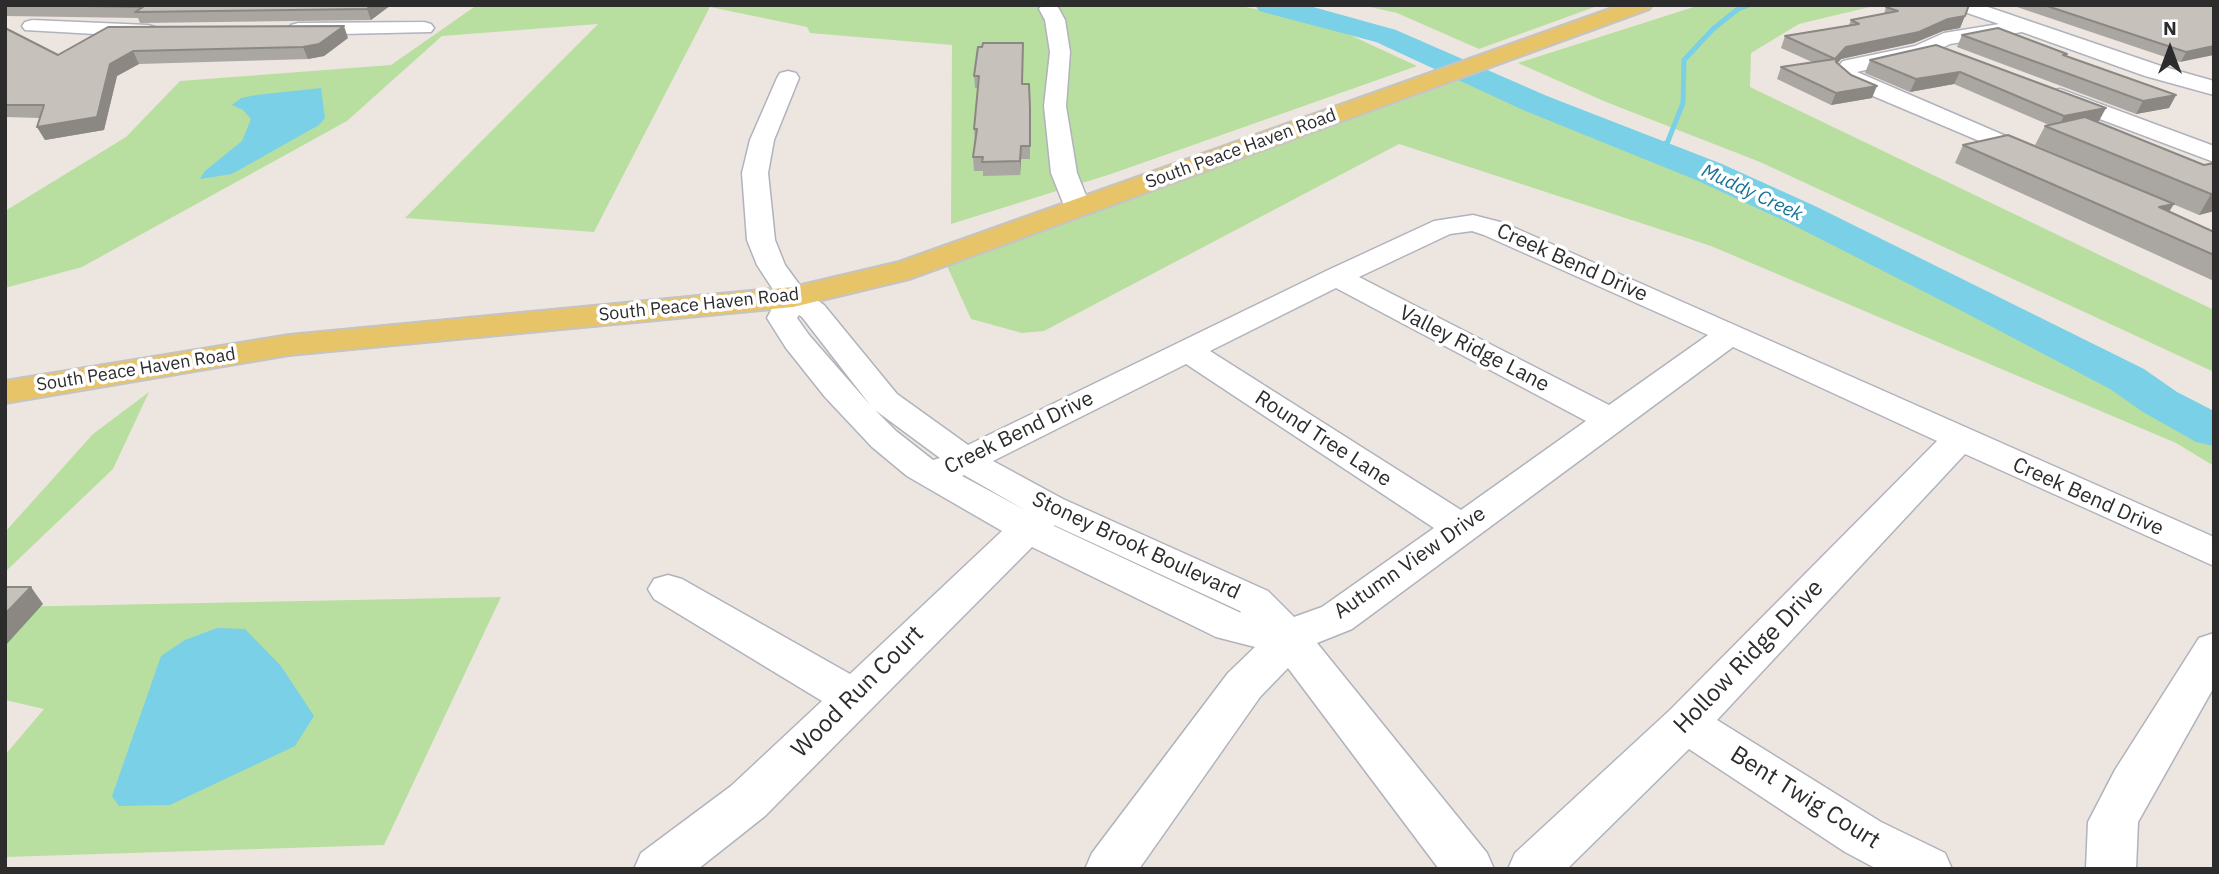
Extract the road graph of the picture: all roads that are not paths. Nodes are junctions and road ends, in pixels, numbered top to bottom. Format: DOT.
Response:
graph roads {
  1 [pos="1642,5"];
  2 [pos="1963,5"];
  3 [pos="1049,9"];
  4 [pos="67,10"];
  5 [pos="2024,26"];
  6 [pos="424,28"];
  7 [pos="281,29"];
  8 [pos="170,31"];
  9 [pos="1932,47"];
  10 [pos="1957,57"];
  11 [pos="788,78"];
  12 [pos="2034,86"];
  13 [pos="2214,88"];
  14 [pos="2214,155"];
  15 [pos="2060,168"];
  16 [pos="1079,208"];
  17 [pos="1336,277"];
  18 [pos="793,297"];
  19 [pos="1730,334"];
  20 [pos="1186,351"];
  21 [pos="5,392"];
  22 [pos="1611,420"];
  23 [pos="1959,439"];
  24 [pos="949,468"];
  25 [pos="1038,518"];
  26 [pos="1460,527"];
  27 [pos="2214,553"];
  28 [pos="668,589"];
  29 [pos="1290,639"];
  30 [pos="2214,649"];
  31 [pos="852,697"];
  32 [pos="1686,723"];
  33 [pos="659,869"];
  34 [pos="1110,869"];
  35 [pos="1469,869"];
  36 [pos="1533,869"];
  37 [pos="1927,869"];
  38 [pos="2111,869"];
  1 -- 16 [label="main road, South Peace Haven Road"];
  2 -- 5 [label="street"];
  3 -- 16 [label="street"];
  4 -- 8 [label="street"];
  5 -- 9 [label="street"];
  5 -- 13 [label="street"];
  6 -- 7 [label="street"];
  9 -- 10 [label="street"];
  9 -- 15 [label="street"];
  11 -- 18 [label="street"];
  12 -- 14 [label="street"];
  16 -- 18 [label="main road, South Peace Haven Road"];
  17 -- 19 [label="street, Creek Bend Drive"];
  17 -- 20 [label="street, Creek Bend Drive"];
  17 -- 22 [label="street, Valley Ridge Lane"];
  18 -- 21 [label="main road, South Peace Haven Road"];
  18 -- 24 [label="street"];
  19 -- 22 [label="street, Autumn View Drive"];
  19 -- 23 [label="street, Creek Bend Drive"];
  20 -- 24 [label="street, Creek Bend Drive"];
  20 -- 26 [label="street, Round Tree Lane"];
  22 -- 26 [label="street, Autumn View Drive"];
  23 -- 27 [label="street, Creek Bend Drive"];
  23 -- 32 [label="street, Hollow Ridge Drive"];
  24 -- 25 [label="street"];
  25 -- 29 [label="street"];
  25 -- 31 [label="street, Wood Run Court"];
  26 -- 29 [label="street, Autumn View Drive"];
  28 -- 31 [label="street"];
  29 -- 34 [label="street, Autumn View Drive"];
  29 -- 35 [label="street"];
  30 -- 38 [label="street"];
  31 -- 33 [label="street, Wood Run Court"];
  32 -- 36 [label="street, Hollow Ridge Drive"];
  32 -- 37 [label="street, Bent Twig Court"];
}
